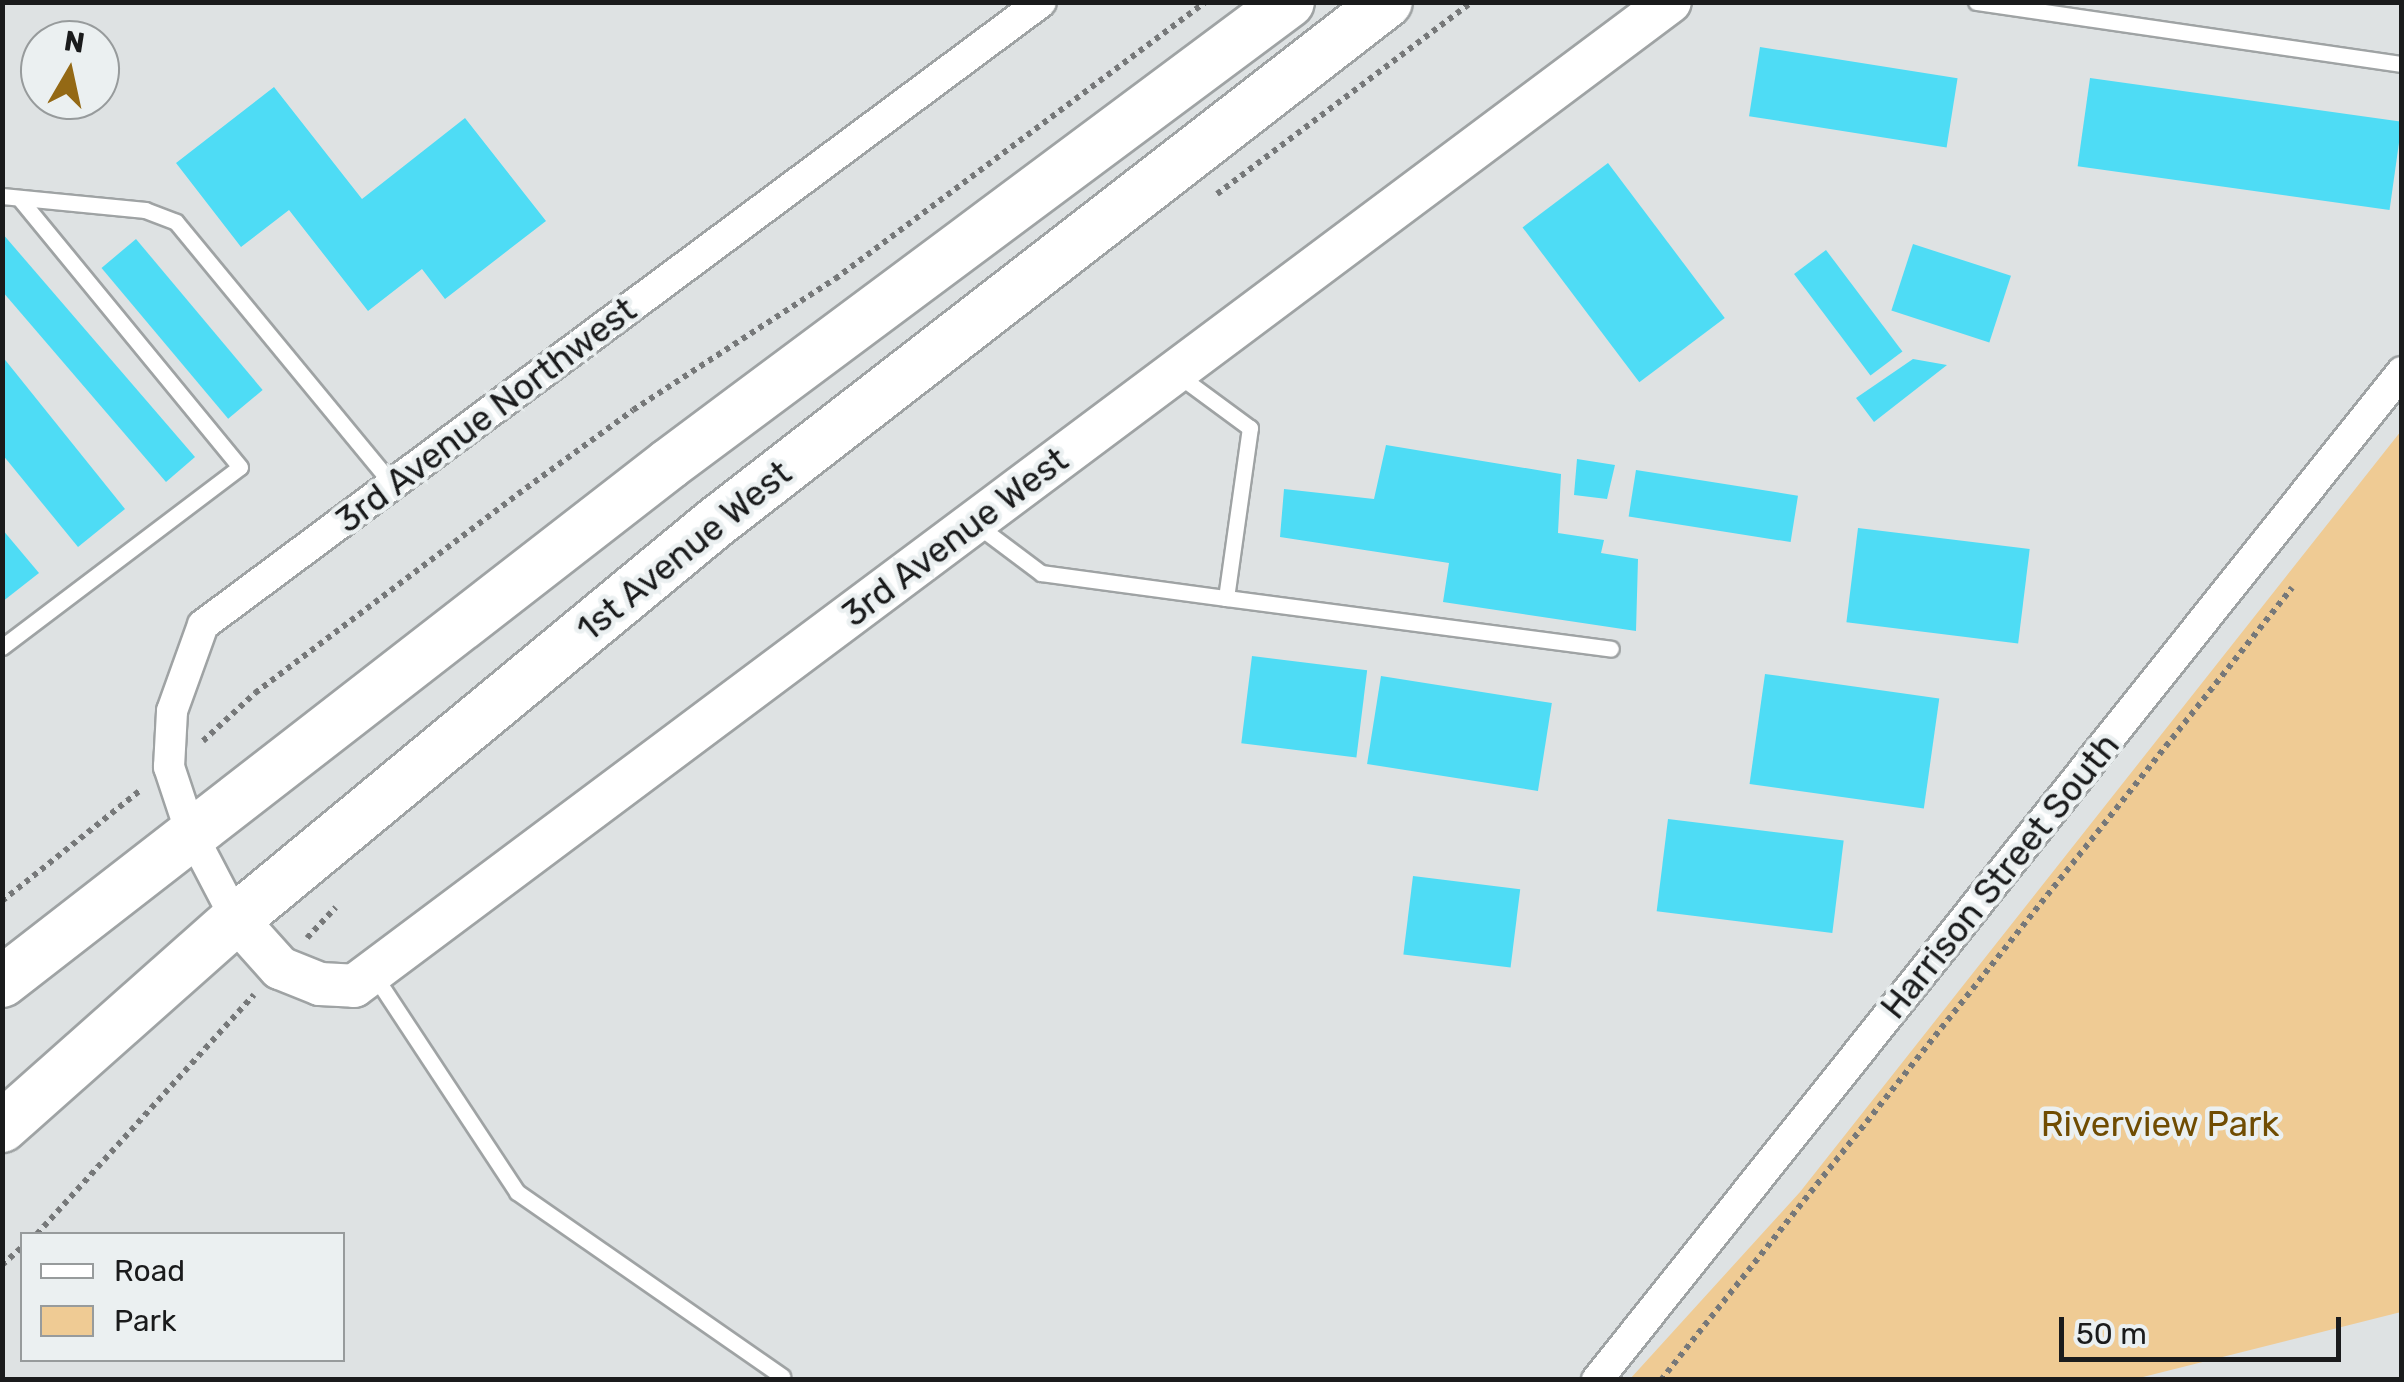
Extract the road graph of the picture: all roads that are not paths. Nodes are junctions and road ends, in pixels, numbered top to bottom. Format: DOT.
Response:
graph roads {
  1 [pos="1289,2"];
  2 [pos="1388,2"];
  3 [pos="1670,2"];
  4 [pos="1976,2"];
  5 [pos="1026,7"];
  6 [pos="2402,64"];
  7 [pos="11,197"];
  8 [pos="2402,372"];
  9 [pos="1174,373"];
  10 [pos="392,484"];
  11 [pos="974,522"];
  12 [pos="1226,598"];
  13 [pos="2,648"];
  14 [pos="1611,650"];
  15 [pos="190,833"];
  16 [pos="236,919"];
  17 [pos="372,972"];
  18 [pos="2,982"];
  19 [pos="2,1127"];
  20 [pos="782,1376"];
  21 [pos="1597,1380"];
  1 -- 15 [label="main road, 1st Avenue West"];
  2 -- 16 [label="main road, 1st Avenue West"];
  3 -- 9 [label="street, 3rd Avenue West"];
  4 -- 6 [label="lane"];
  5 -- 10 [label="street, 3rd Avenue Northwest"];
  7 -- 10 [label="lane"];
  7 -- 13 [label="lane"];
  8 -- 21 [label="street, Harrison Street South"];
  9 -- 11 [label="street, 3rd Avenue West"];
  9 -- 12 [label="lane"];
  10 -- 15 [label="street, 3rd Avenue Northwest"];
  11 -- 12 [label="lane"];
  11 -- 17 [label="street, 3rd Avenue West"];
  12 -- 14 [label="lane"];
  15 -- 16 [label="street, 3rd Avenue Northwest"];
  15 -- 18 [label="main road, 1st Avenue West"];
  16 -- 17 [label="street, 3rd Avenue West"];
  16 -- 19 [label="main road, 1st Avenue West"];
  17 -- 20 [label="lane"];
}
